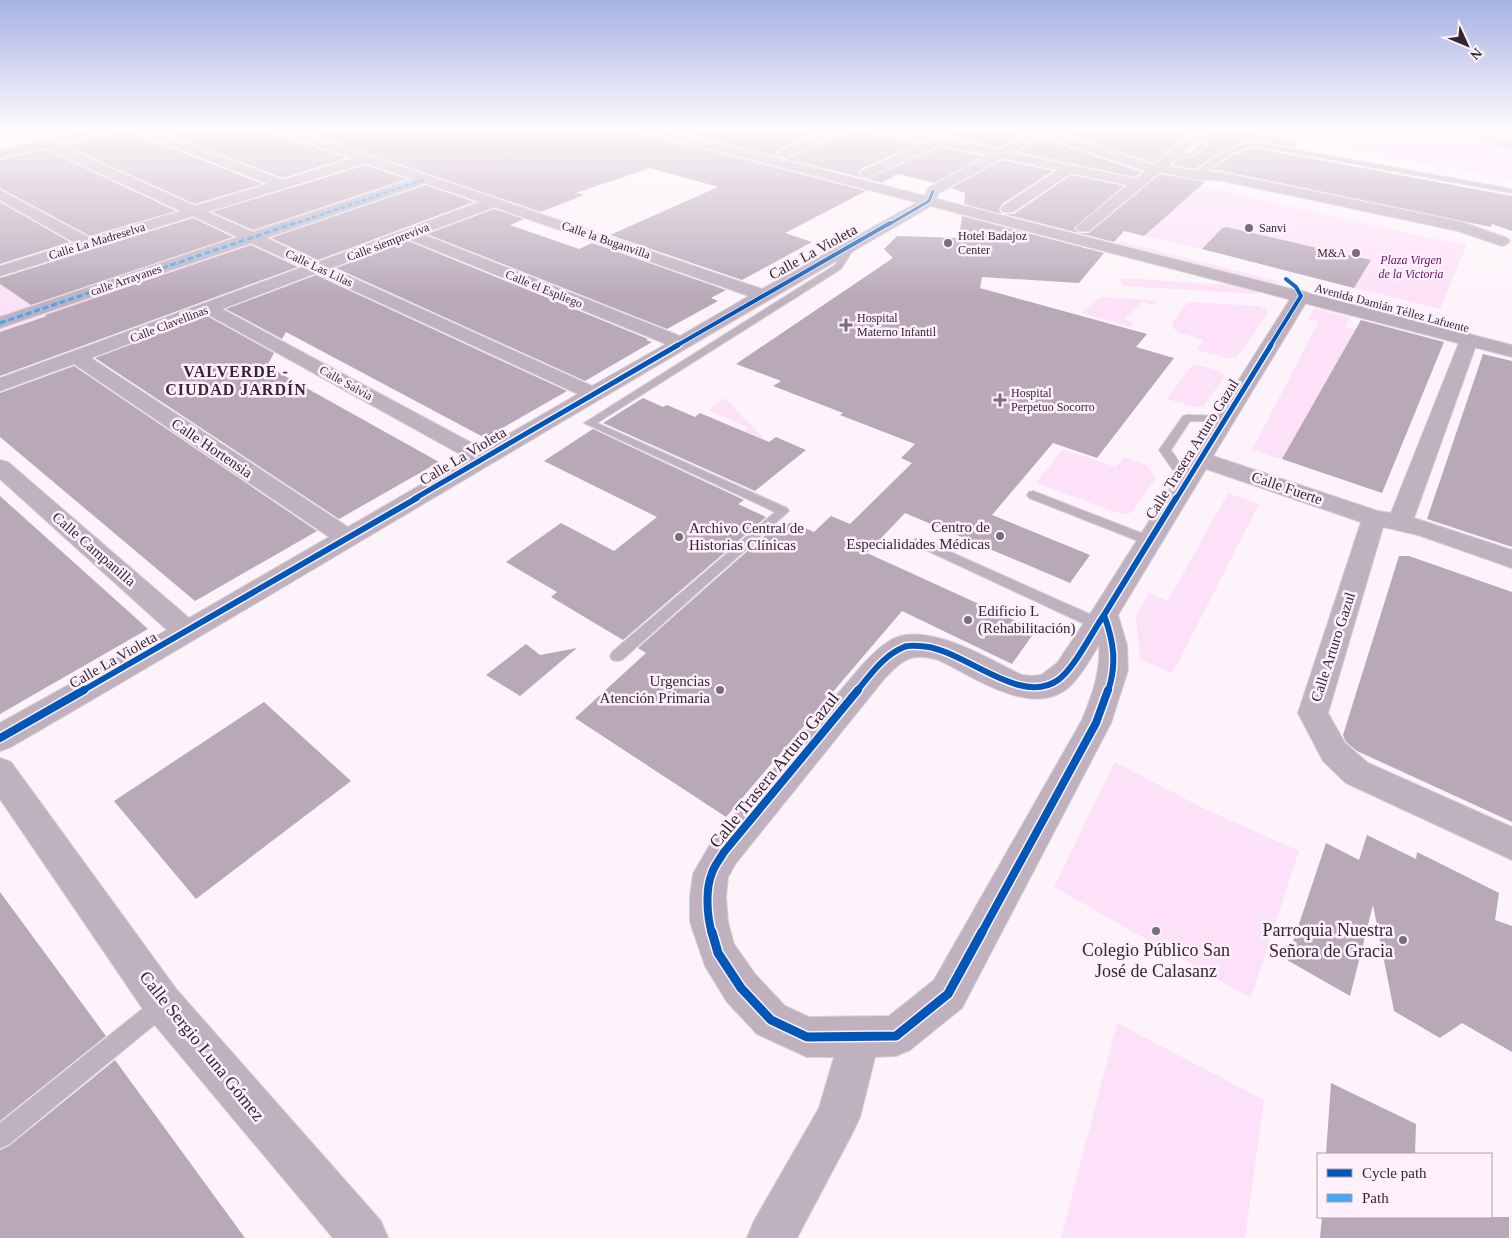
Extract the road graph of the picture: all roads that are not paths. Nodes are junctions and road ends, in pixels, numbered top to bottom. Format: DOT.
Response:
graph roads {
  1 [pos="139,186"];
  2 [pos="276,186"];
  3 [pos="406,186"];
  4 [pos="446,186"];
  5 [pos="890,186"];
  6 [pos="901,186"];
  7 [pos="948,186"];
  8 [pos="1043,186"];
  9 [pos="1136,186"];
  10 [pos="1218,186"];
  11 [pos="1484,186"];
  12 [pos="1512,191"];
  13 [pos="0,194"];
  14 [pos="931,196"];
  15 [pos="494,202"];
  16 [pos="1008,209"];
  17 [pos="195,211"];
  18 [pos="1082,232"];
  19 [pos="408,234"];
  20 [pos="253,237"];
  21 [pos="854,242"];
  22 [pos="1507,242"];
  23 [pos="88,244"];
  24 [pos="337,261"];
  25 [pos="319,268"];
  26 [pos="0,270"];
  27 [pos="1286,279"];
  28 [pos="763,294"];
  29 [pos="1301,296"];
  30 [pos="210,309"];
  31 [pos="1354,310"];
  32 [pos="0,323"];
  33 [pos="1512,336"];
  34 [pos="1469,340"];
  35 [pos="681,343"];
  36 [pos="1512,343"];
  37 [pos="1512,352"];
  38 [pos="78,358"];
  39 [pos="0,385"];
  40 [pos="593,394"];
  41 [pos="586,415"];
  42 [pos="1225,419"];
  43 [pos="483,458"];
  44 [pos="1200,459"];
  45 [pos="1,470"];
  46 [pos="1186,481"];
  47 [pos="1033,495"];
  48 [pos="1387,520"];
  49 [pos="347,538"];
  50 [pos="1150,541"];
  51 [pos="919,542"];
  52 [pos="1512,559"];
  53 [pos="1512,576"];
  54 [pos="1101,619"];
  55 [pos="188,632"];
  56 [pos="617,656"];
  57 [pos="0,738"];
  58 [pos="0,772"];
  59 [pos="1512,844"];
  60 [pos="163,1004"];
  61 [pos="860,1036"];
  62 [pos="0,1138"];
  63 [pos="364,1238"];
  64 [pos="771,1238"];
  1 -- 17 [label="street, Calle Las Lilas"];
  2 -- 17 [label="street, Calle La Madreselva"];
  3 -- 20 [label="street, calle Arrayanes"];
  4 -- 15 [label="street, Calle la Buganvilla"];
  5 -- 14 [label="street"];
  6 -- 14 [label="street, Avenida Damián Téllez Lafuente"];
  7 -- 14 [label="street, Calle La Violeta"];
  8 -- 16 [label="street"];
  9 -- 18 [label="street"];
  10 -- 22 [label="street"];
  11 -- 12 [label="lane"];
  13 -- 23 [label="street"];
  14 -- 16 [label="street, Avenida Damián Téllez Lafuente"];
  14 -- 18 [label="street, Avenida Damián Téllez Lafuente"];
  14 -- 18 [label="street"];
  14 -- 21 [label="street, Calle La Violeta"];
  15 -- 19 [label="street, Calle siempreviva"];
  15 -- 28 [label="street, Calle la Buganvilla"];
  16 -- 18 [label="street, Avenida Damián Téllez Lafuente"];
  17 -- 20 [label="street, Calle Las Lilas"];
  17 -- 23 [label="street, Calle La Madreselva"];
  18 -- 27 [label="street, Avenida Damián Téllez Lafuente"];
  18 -- 29 [label="street, Avenida Damián Téllez Lafuente"];
  19 -- 24 [label="street, Calle siempreviva"];
  19 -- 35 [label="street, Calle el Espliego"];
  20 -- 25 [label="street, Calle Las Lilas"];
  20 -- 32 [label="street, calle Arrayanes"];
  21 -- 28 [label="street, Calle La Violeta"];
  21 -- 41 [label="lane"];
  23 -- 26 [label="street, Calle La Madreselva"];
  24 -- 25 [label="street, Calle Clavellinas"];
  25 -- 30 [label="street, Calle Clavellinas"];
  25 -- 40 [label="street, Calle Las Lilas"];
  27 -- 29 [label="street"];
  27 -- 33 [label="street, Avenida Damián Téllez Lafuente"];
  28 -- 35 [label="street, Calle La Violeta"];
  29 -- 31 [label="street, Avenida Damián Téllez Lafuente"];
  29 -- 42 [label="street, Calle Trasera Arturo Gazul"];
  30 -- 38 [label="street, Calle Clavellinas"];
  30 -- 43 [label="street, Calle Salvia"];
  31 -- 34 [label="street, Avenida Damián Téllez Lafuente"];
  31 -- 36 [label="street"];
  34 -- 37 [label="street, Avenida Damián Téllez Lafuente"];
  34 -- 48 [label="street, Calle Arturo Gazul"];
  35 -- 40 [label="street, Calle La Violeta"];
  38 -- 39 [label="street, Calle Clavellinas"];
  38 -- 49 [label="street, Calle Hortensia"];
  40 -- 41 [label="street, Calle La Violeta"];
  41 -- 43 [label="street, Calle La Violeta"];
  41 -- 56 [label="lane"];
  42 -- 44 [label="street, Calle Trasera Arturo Gazul"];
  42 -- 46 [label="lane"];
  43 -- 49 [label="street, Calle La Violeta"];
  44 -- 46 [label="street, Calle Trasera Arturo Gazul"];
  44 -- 48 [label="street, Calle Fuerte"];
  45 -- 55 [label="street, Calle Campanilla"];
  46 -- 50 [label="street, Calle Trasera Arturo Gazul"];
  47 -- 50 [label="lane"];
  48 -- 52 [label="street, Calle Fuerte"];
  48 -- 53 [label="street, Calle Fuerte"];
  48 -- 59 [label="street, Calle Arturo Gazul"];
  49 -- 55 [label="street, Calle La Violeta"];
  50 -- 54 [label="street, Calle Trasera Arturo Gazul"];
  51 -- 54 [label="lane"];
  54 -- 61 [label="street, Calle Trasera Arturo Gazul"];
  54 -- 61 [label="street, Calle Trasera Arturo Gazul"];
  55 -- 57 [label="street, Calle La Violeta"];
  58 -- 60 [label="street, Calle Sergio Luna Gómez"];
  60 -- 62 [label="lane"];
  60 -- 63 [label="street, Calle Sergio Luna Gómez"];
  61 -- 64 [label="street"];
}
